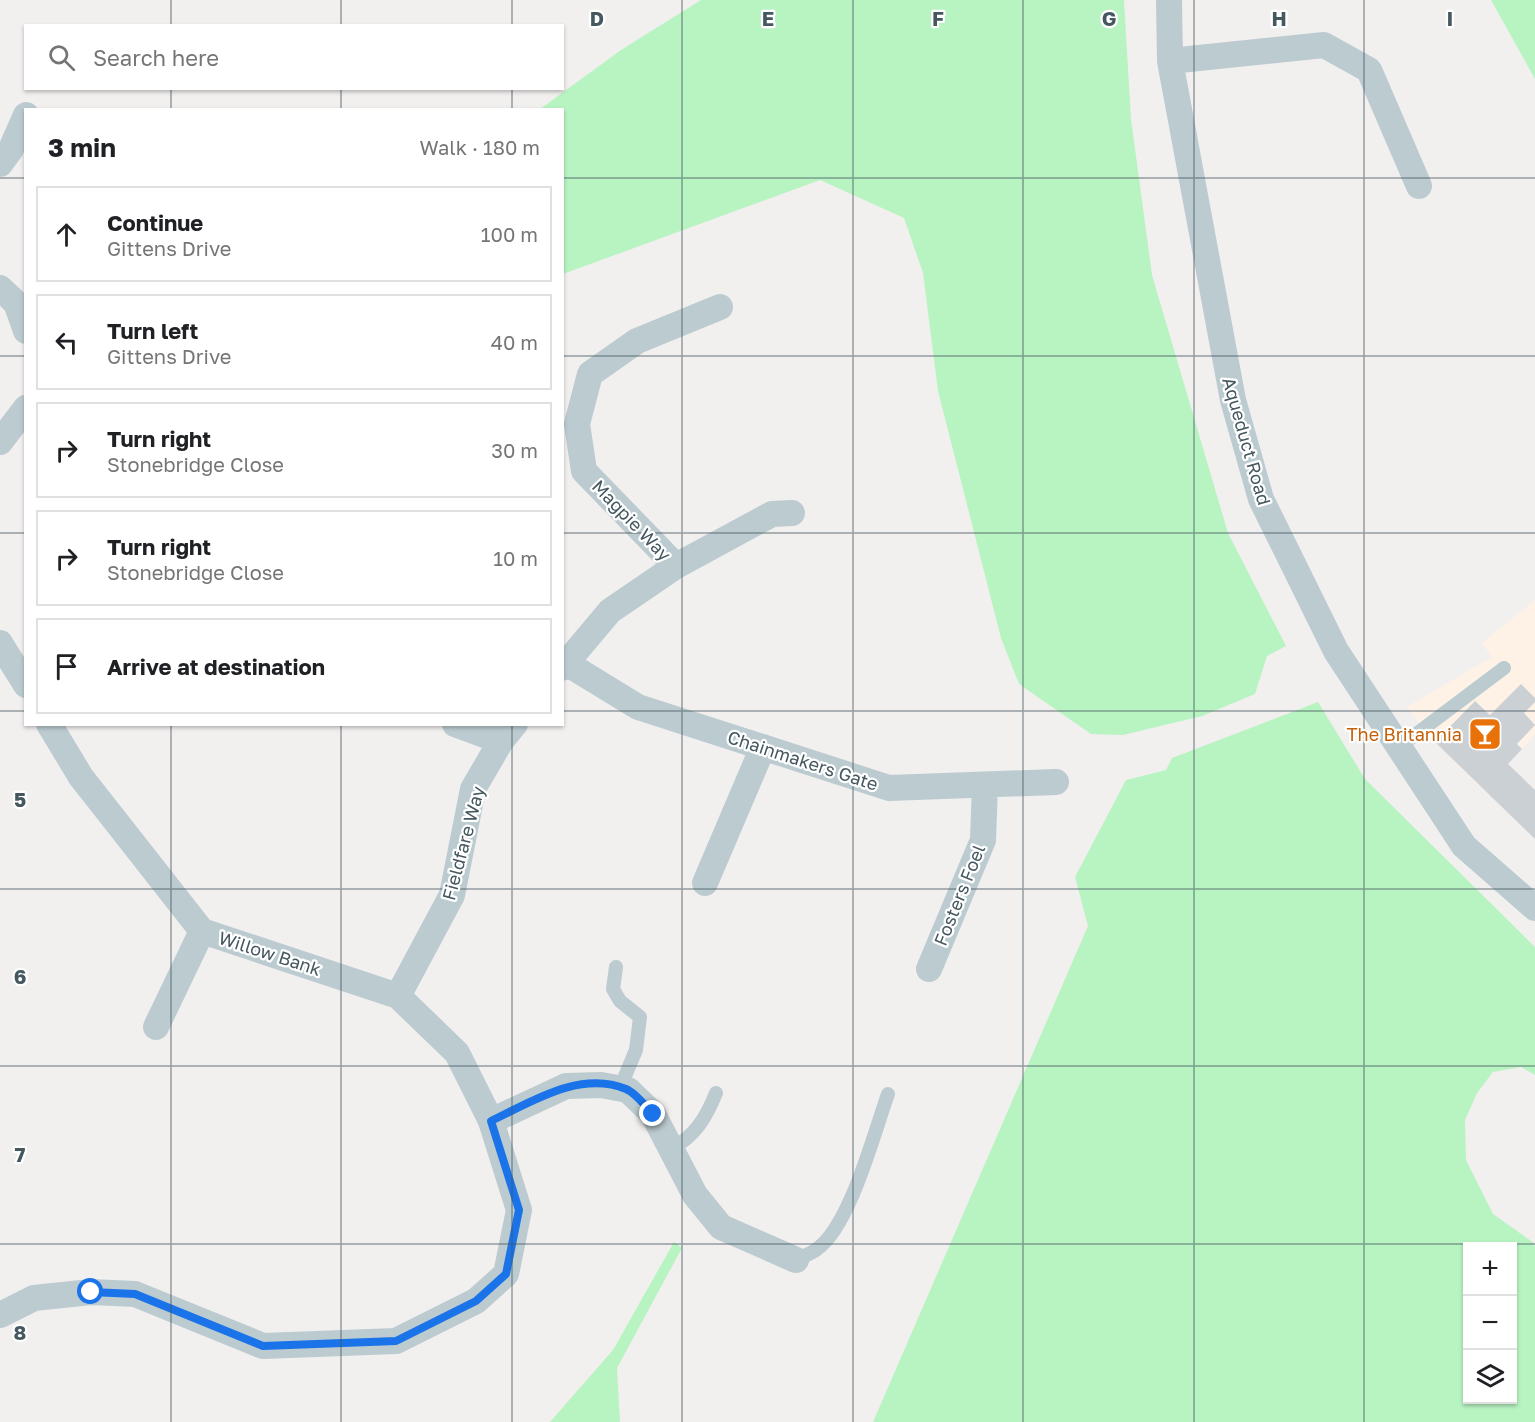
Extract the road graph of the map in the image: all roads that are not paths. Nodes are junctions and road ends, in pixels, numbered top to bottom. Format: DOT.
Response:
graph roads {
  1 [pos="1169,0"];
  2 [pos="1170,61"];
  3 [pos="24,119"];
  4 [pos="0,164"];
  5 [pos="1419,186"];
  6 [pos="0,288"];
  7 [pos="720,307"];
  8 [pos="24,325"];
  9 [pos="24,411"];
  10 [pos="0,442"];
  11 [pos="792,513"];
  12 [pos="676,566"];
  13 [pos="0,643"];
  14 [pos="564,666"];
  15 [pos="1504,668"];
  16 [pos="24,682"];
  17 [pos="50,726"];
  18 [pos="467,726"];
  19 [pos="508,733"];
  20 [pos="763,747"];
  21 [pos="1399,747"];
  22 [pos="1056,782"];
  23 [pos="985,785"];
  24 [pos="705,882"];
  25 [pos="1535,908"];
  26 [pos="202,931"];
  27 [pos="616,967"];
  28 [pos="929,969"];
  29 [pos="398,996"];
  30 [pos="156,1027"];
  31 [pos="620,1088"];
  32 [pos="716,1093"];
  33 [pos="888,1094"];
  34 [pos="491,1121"];
  35 [pos="671,1149"];
  36 [pos="796,1260"];
  37 [pos="0,1315"];
  1 -- 2 [label="street, Aqueduct Road"];
  2 -- 5 [label="street"];
  2 -- 21 [label="street, Aqueduct Road"];
  3 -- 4 [label="street"];
  6 -- 8 [label="street"];
  7 -- 12 [label="street, Magpie Way"];
  9 -- 10 [label="street"];
  11 -- 12 [label="street"];
  12 -- 14 [label="street"];
  13 -- 16 [label="street"];
  14 -- 20 [label="street, Chainmakers Gate"];
  15 -- 21 [label="lane"];
  17 -- 26 [label="street, Willow Bank"];
  18 -- 19 [label="street"];
  19 -- 29 [label="street, Fieldfare Way"];
  20 -- 23 [label="street, Chainmakers Gate"];
  20 -- 24 [label="street"];
  21 -- 25 [label="street, Aqueduct Road"];
  22 -- 23 [label="street, Chainmakers Gate"];
  23 -- 28 [label="street, Fosters Foel"];
  26 -- 29 [label="street, Willow Bank"];
  26 -- 30 [label="street"];
  27 -- 31 [label="lane"];
  29 -- 34 [label="street, Willow Bank"];
  31 -- 34 [label="street"];
  31 -- 35 [label="street"];
  32 -- 35 [label="lane"];
  33 -- 36 [label="lane"];
  34 -- 37 [label="street, Willow Bank"];
  35 -- 36 [label="street"];
}
